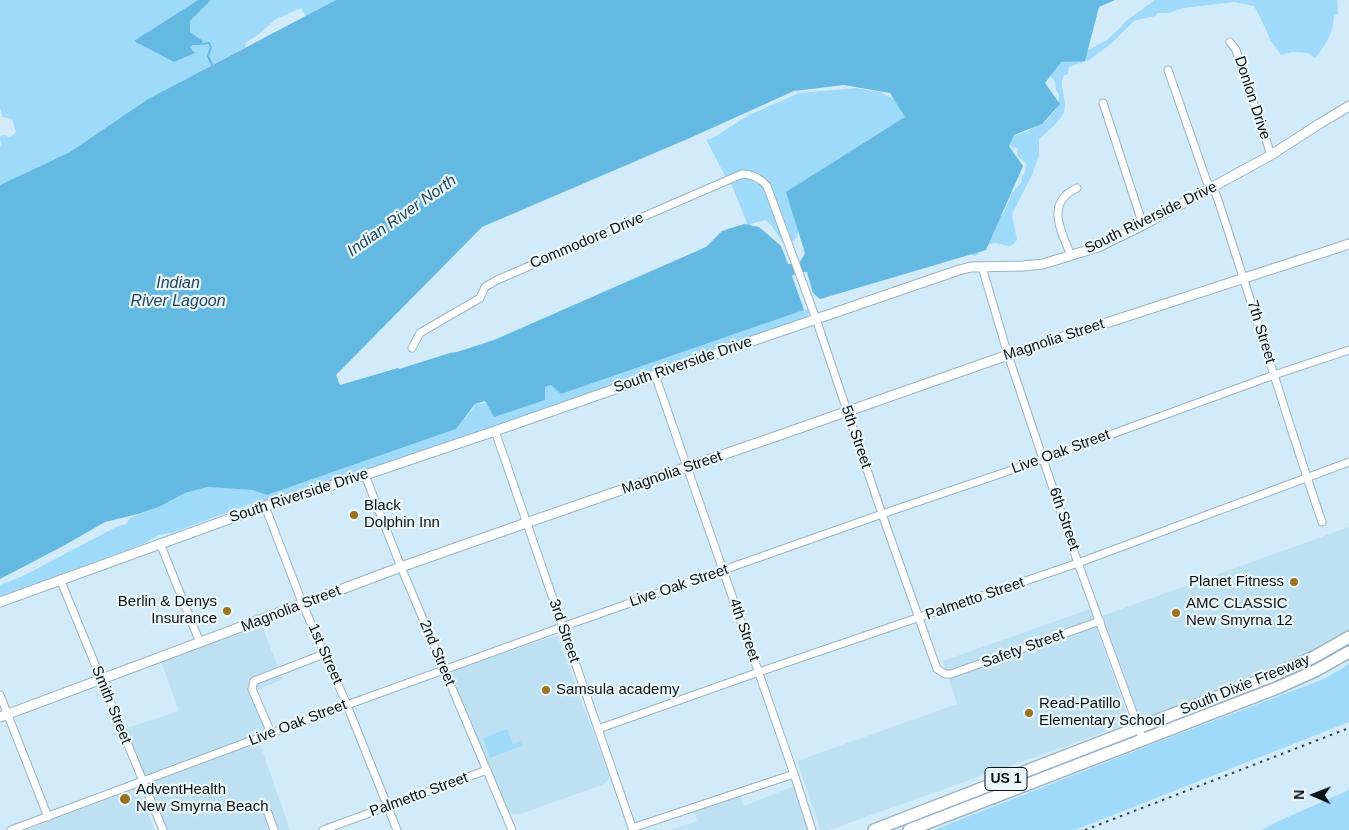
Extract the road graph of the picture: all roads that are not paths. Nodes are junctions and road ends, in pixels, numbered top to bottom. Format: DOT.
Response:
graph roads {
  1 [pos="1230,42"];
  2 [pos="1168,70"];
  3 [pos="1103,103"];
  4 [pos="1349,106"];
  5 [pos="1271,155"];
  6 [pos="1077,188"];
  7 [pos="1213,188"];
  8 [pos="771,196"];
  9 [pos="1143,225"];
  10 [pos="1349,244"];
  11 [pos="1071,256"];
  12 [pos="982,267"];
  13 [pos="1245,278"];
  14 [pos="816,319"];
  15 [pos="412,348"];
  16 [pos="1349,350"];
  17 [pos="1008,355"];
  18 [pos="655,375"];
  19 [pos="1274,375"];
  20 [pos="848,412"];
  21 [pos="495,431"];
  22 [pos="1044,459"];
  23 [pos="1349,462"];
  24 [pos="686,468"];
  25 [pos="366,475"];
  26 [pos="1307,477"];
  27 [pos="265,506"];
  28 [pos="882,514"];
  29 [pos="1322,522"];
  30 [pos="526,523"];
  31 [pos="160,543"];
  32 [pos="1078,563"];
  33 [pos="401,567"];
  34 [pos="723,570"];
  35 [pos="60,580"];
  36 [pos="0,602"];
  37 [pos="303,604"];
  38 [pos="919,618"];
  39 [pos="1100,621"];
  40 [pos="562,627"];
  41 [pos="1349,637"];
  42 [pos="200,643"];
  43 [pos="1349,652"];
  44 [pos="324,654"];
  45 [pos="444,670"];
  46 [pos="758,672"];
  47 [pos="944,674"];
  48 [pos="100,680"];
  49 [pos="1250,685"];
  50 [pos="0,696"];
  51 [pos="1255,697"];
  52 [pos="347,705"];
  53 [pos="4,715"];
  54 [pos="1139,728"];
  55 [pos="598,730"];
  56 [pos="270,733"];
  57 [pos="1143,740"];
  58 [pos="487,770"];
  59 [pos="794,774"];
  60 [pos="142,782"];
  61 [pos="976,791"];
  62 [pos="980,802"];
  63 [pos="387,806"];
  64 [pos="268,813"];
  65 [pos="48,817"];
  66 [pos="633,829"];
  67 [pos="11,830"];
  68 [pos="163,830"];
  69 [pos="274,830"];
  70 [pos="323,830"];
  71 [pos="397,830"];
  72 [pos="512,830"];
  73 [pos="812,830"];
  74 [pos="874,830"];
  75 [pos="908,830"];
  1 -- 5 [label="street, Donlon Drive"];
  2 -- 7 [label="street, 7th Street"];
  3 -- 9 [label="street"];
  4 -- 5 [label="street, South Riverside Drive"];
  5 -- 7 [label="street, South Riverside Drive"];
  6 -- 11 [label="street"];
  7 -- 9 [label="street, South Riverside Drive"];
  7 -- 13 [label="street, 7th Street"];
  8 -- 14 [label="street, 5th Street"];
  8 -- 15 [label="street, Commodore Drive"];
  9 -- 11 [label="street, South Riverside Drive"];
  10 -- 13 [label="street, Magnolia Street"];
  11 -- 12 [label="street, South Riverside Drive"];
  12 -- 14 [label="street, South Riverside Drive"];
  12 -- 17 [label="street, 6th Street"];
  13 -- 17 [label="street, Magnolia Street"];
  13 -- 19 [label="street, 7th Street"];
  14 -- 18 [label="street, South Riverside Drive"];
  14 -- 20 [label="street, 5th Street"];
  16 -- 19 [label="street, Live Oak Street"];
  17 -- 20 [label="street, Magnolia Street"];
  17 -- 22 [label="street, 6th Street"];
  18 -- 21 [label="street, South Riverside Drive"];
  18 -- 24 [label="street, 4th Street"];
  19 -- 22 [label="street, Live Oak Street"];
  19 -- 26 [label="street, 7th Street"];
  20 -- 24 [label="street, Magnolia Street"];
  20 -- 28 [label="street, 5th Street"];
  21 -- 25 [label="street, South Riverside Drive"];
  21 -- 30 [label="street, 3rd Street"];
  22 -- 28 [label="street, Live Oak Street"];
  22 -- 32 [label="street, 6th Street"];
  23 -- 26 [label="street, Palmetto Street"];
  24 -- 30 [label="street, Magnolia Street"];
  24 -- 34 [label="street, 4th Street"];
  25 -- 27 [label="street, South Riverside Drive"];
  25 -- 33 [label="street, 2nd Street"];
  26 -- 29 [label="street, 7th Street"];
  26 -- 32 [label="street, Palmetto Street"];
  27 -- 31 [label="street, South Riverside Drive"];
  27 -- 37 [label="street, 1st Street"];
  28 -- 34 [label="street, Live Oak Street"];
  28 -- 38 [label="street, 5th Street"];
  30 -- 33 [label="street, Magnolia Street"];
  30 -- 40 [label="street, 3rd Street"];
  31 -- 35 [label="street, South Riverside Drive"];
  31 -- 42 [label="street"];
  32 -- 38 [label="street, Palmetto Street"];
  32 -- 39 [label="street, 6th Street"];
  33 -- 37 [label="street, Magnolia Street"];
  33 -- 45 [label="street, 2nd Street"];
  34 -- 40 [label="street, Live Oak Street"];
  34 -- 46 [label="street, 4th Street"];
  35 -- 36 [label="street, South Riverside Drive"];
  35 -- 48 [label="street, Smith Street"];
  37 -- 42 [label="street, Magnolia Street"];
  37 -- 44 [label="street, 1st Street"];
  38 -- 46 [label="street, Palmetto Street"];
  38 -- 47 [label="street, 5th Street"];
  39 -- 47 [label="street, Safety Street"];
  39 -- 54 [label="street, 6th Street"];
  40 -- 45 [label="street, Live Oak Street"];
  40 -- 55 [label="street, 3rd Street"];
  41 -- 49 [label="main road, South Dixie Freeway / US 1"];
  42 -- 48 [label="street, Magnolia Street"];
  43 -- 51 [label="main road, South Dixie Freeway / US 1"];
  44 -- 52 [label="street, 1st Street"];
  44 -- 56 [label="street"];
  45 -- 52 [label="street, Live Oak Street"];
  45 -- 58 [label="street, 2nd Street"];
  46 -- 55 [label="street, Palmetto Street"];
  46 -- 59 [label="street, 4th Street"];
  48 -- 53 [label="street, Magnolia Street"];
  48 -- 60 [label="street, Smith Street"];
  49 -- 51 [label="street"];
  49 -- 54 [label="main road, South Dixie Freeway / US 1"];
  50 -- 53 [label="street"];
  51 -- 57 [label="main road, South Dixie Freeway / US 1"];
  52 -- 56 [label="street, Live Oak Street"];
  52 -- 63 [label="street, 1st Street"];
  53 -- 65 [label="street"];
  54 -- 57 [label="street, 6th Street"];
  54 -- 61 [label="main road, US 1"];
  55 -- 66 [label="street, 3rd Street"];
  56 -- 60 [label="street, Live Oak Street"];
  57 -- 62 [label="main road, US 1"];
  58 -- 63 [label="street, Palmetto Street"];
  58 -- 72 [label="street, 2nd Street"];
  59 -- 66 [label="street"];
  59 -- 73 [label="street, 4th Street"];
  60 -- 65 [label="street, Live Oak Street"];
  60 -- 68 [label="street, Smith Street"];
  61 -- 62 [label="street"];
  61 -- 74 [label="main road, US 1"];
  62 -- 75 [label="main road, US 1"];
  63 -- 70 [label="street, Palmetto Street"];
  63 -- 71 [label="street, 1st Street"];
  64 -- 69 [label="street"];
  65 -- 67 [label="street, Live Oak Street"];
}
